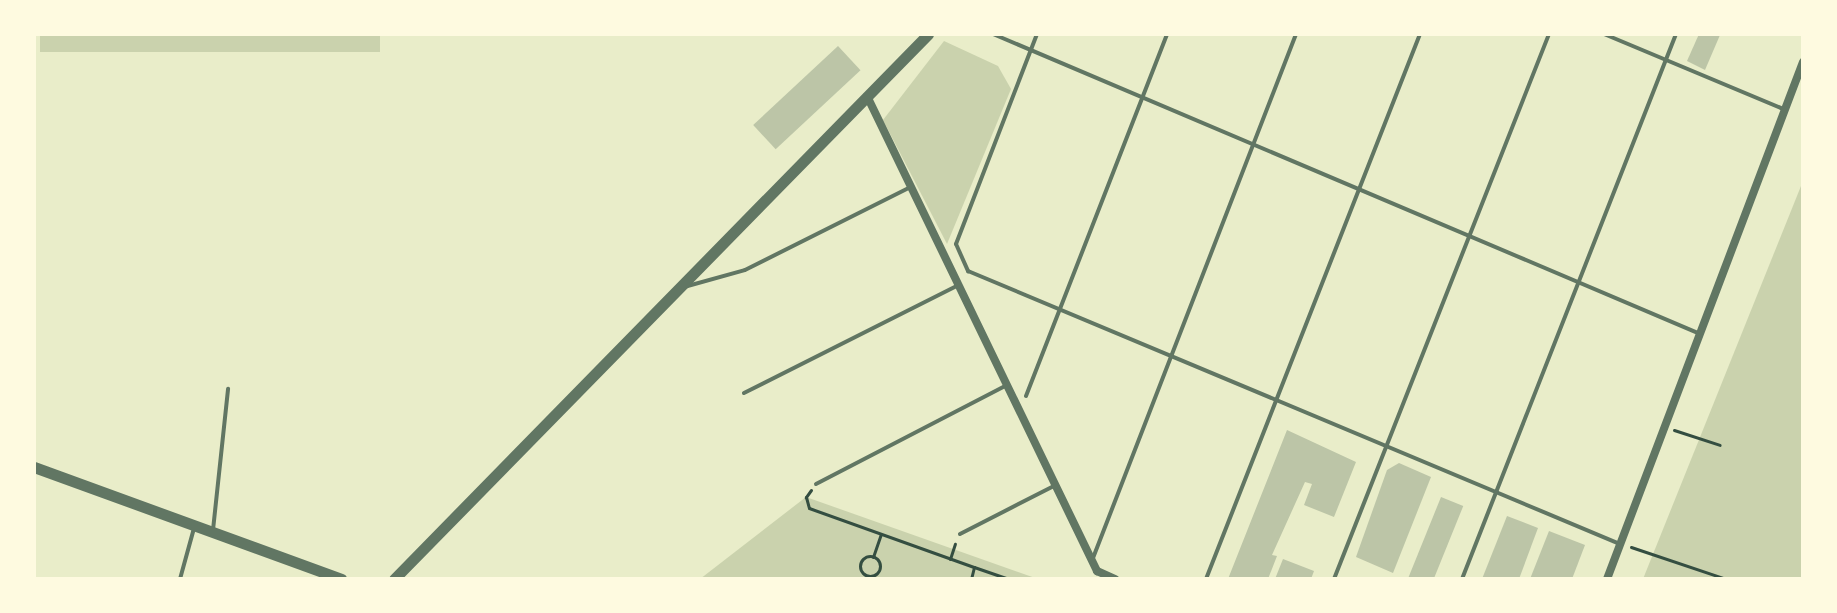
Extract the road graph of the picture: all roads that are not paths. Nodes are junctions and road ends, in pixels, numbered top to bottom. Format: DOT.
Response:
graph roads {
  1 [pos="928,34"];
  2 [pos="993,34"];
  3 [pos="1037,34"];
  4 [pos="1167,34"];
  5 [pos="1296,34"];
  6 [pos="1420,34"];
  7 [pos="1549,34"];
  8 [pos="1604,34"];
  9 [pos="1676,34"];
  10 [pos="1031,50"];
  11 [pos="1666,60"];
  12 [pos="1803,62"];
  13 [pos="867,96"];
  14 [pos="1142,97"];
  15 [pos="1785,110"];
  16 [pos="1253,144"];
  17 [pos="911,187"];
  18 [pos="1359,189"];
  19 [pos="1469,236"];
  20 [pos="1579,283"];
  21 [pos="960,285"];
  22 [pos="680,288"];
  23 [pos="1060,309"];
  24 [pos="1700,334"];
  25 [pos="1172,355"];
  26 [pos="1008,385"];
  27 [pos="228,389"];
  28 [pos="744,393"];
  29 [pos="1026,396"];
  30 [pos="1277,398"];
  31 [pos="1386,446"];
  32 [pos="34,467"];
  33 [pos="816,484"];
  34 [pos="1056,485"];
  35 [pos="1494,493"];
  36 [pos="194,528"];
  37 [pos="212,534"];
  38 [pos="960,534"];
  39 [pos="1620,544"];
  40 [pos="1092,561"];
  41 [pos="180,579"];
  42 [pos="341,579"];
  43 [pos="394,579"];
  44 [pos="1115,579"];
  45 [pos="1206,579"];
  46 [pos="1334,579"];
  47 [pos="1462,579"];
  48 [pos="1607,579"];
  1 -- 13 [label="street"];
  2 -- 10 [label="lane"];
  3 -- 10 [label="lane"];
  4 -- 14 [label="lane"];
  5 -- 16 [label="lane"];
  6 -- 18 [label="lane"];
  7 -- 19 [label="lane"];
  8 -- 11 [label="lane"];
  9 -- 11 [label="lane"];
  10 -- 14 [label="lane"];
  10 -- 23 [label="lane"];
  11 -- 15 [label="lane"];
  11 -- 20 [label="lane"];
  12 -- 15 [label="street"];
  13 -- 17 [label="street"];
  13 -- 22 [label="street"];
  14 -- 16 [label="lane"];
  14 -- 23 [label="lane"];
  15 -- 24 [label="street"];
  16 -- 18 [label="lane"];
  16 -- 25 [label="lane"];
  17 -- 21 [label="street"];
  17 -- 22 [label="lane"];
  18 -- 19 [label="lane"];
  18 -- 30 [label="lane"];
  19 -- 20 [label="lane"];
  19 -- 31 [label="lane"];
  20 -- 24 [label="lane"];
  20 -- 35 [label="lane"];
  21 -- 26 [label="street"];
  21 -- 28 [label="lane"];
  22 -- 43 [label="street"];
  23 -- 25 [label="lane"];
  23 -- 29 [label="lane"];
  24 -- 39 [label="street"];
  25 -- 30 [label="lane"];
  25 -- 40 [label="lane"];
  26 -- 33 [label="lane"];
  26 -- 34 [label="street"];
  27 -- 37 [label="lane"];
  30 -- 31 [label="lane"];
  30 -- 45 [label="lane"];
  31 -- 35 [label="lane"];
  31 -- 46 [label="lane"];
  32 -- 36 [label="street"];
  34 -- 38 [label="lane"];
  34 -- 40 [label="street"];
  35 -- 39 [label="lane"];
  35 -- 47 [label="lane"];
  36 -- 37 [label="street"];
  36 -- 41 [label="lane"];
  37 -- 42 [label="street"];
  39 -- 48 [label="street"];
  40 -- 44 [label="street"];
}
